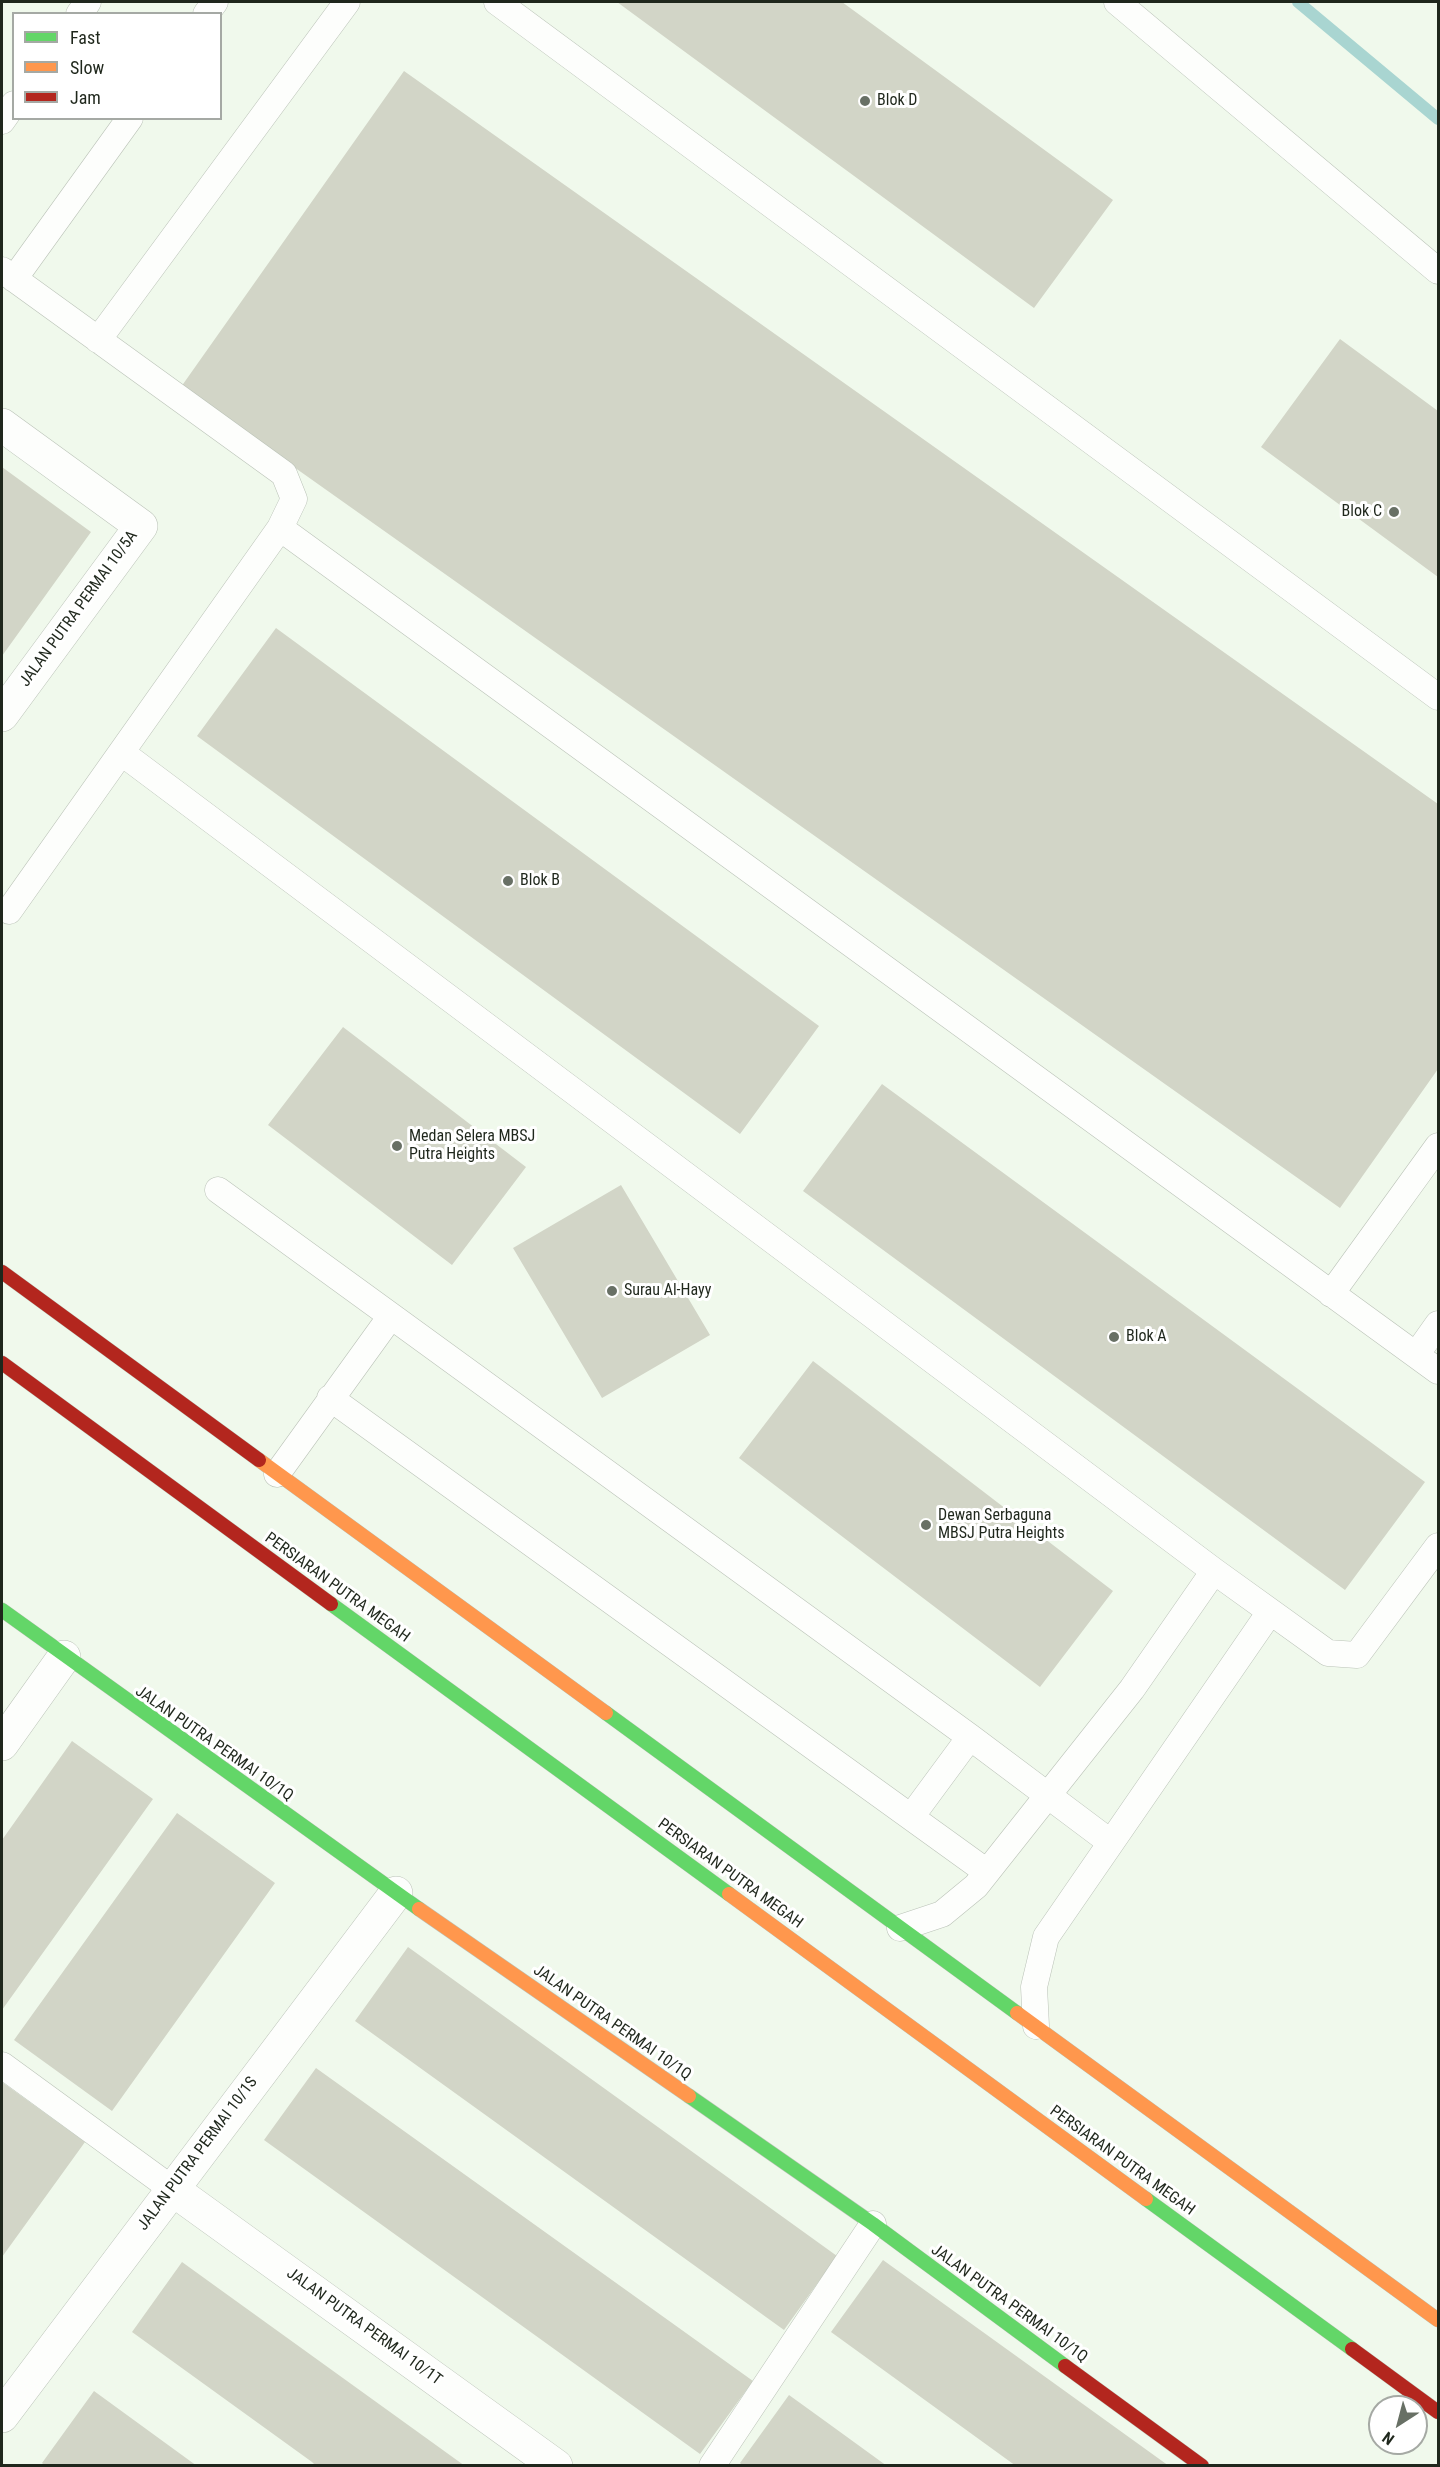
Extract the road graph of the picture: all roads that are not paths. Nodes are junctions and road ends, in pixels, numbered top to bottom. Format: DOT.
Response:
graph roads {
  1 [pos="347,2"];
  2 [pos="497,2"];
  3 [pos="1117,2"];
  4 [pos="12,107"];
  5 [pos="128,120"];
  6 [pos="2,121"];
  7 [pos="1438,271"];
  8 [pos="8,275"];
  9 [pos="98,340"];
  10 [pos="2,425"];
  11 [pos="280,528"];
  12 [pos="1438,697"];
  13 [pos="2,715"];
  14 [pos="122,753"];
  15 [pos="9,911"];
  16 [pos="1438,1146"];
  17 [pos="218,1190"];
  18 [pos="2,1272"];
  19 [pos="1331,1294"];
  20 [pos="391,1316"];
  21 [pos="1438,1324"];
  22 [pos="1416,1355"];
  23 [pos="2,1363"];
  24 [pos="1438,1371"];
  25 [pos="330,1398"];
  26 [pos="277,1474"];
  27 [pos="1438,1546"];
  28 [pos="1214,1571"];
  29 [pos="2,1610"];
  30 [pos="1270,1612"];
  31 [pos="64,1657"];
  32 [pos="970,1737"];
  33 [pos="2,1744"];
  34 [pos="1048,1795"];
  35 [pos="911,1817"];
  36 [pos="1110,1842"];
  37 [pos="981,1879"];
  38 [pos="396,1893"];
  39 [pos="900,1928"];
  40 [pos="1036,2026"];
  41 [pos="2,2066"];
  42 [pos="172,2189"];
  43 [pos="873,2224"];
  44 [pos="1438,2319"];
  45 [pos="1438,2412"];
  46 [pos="2,2416"];
  47 [pos="556,2466"];
  48 [pos="712,2466"];
  49 [pos="1202,2466"];
  1 -- 9 [label="lane"];
  2 -- 12 [label="lane"];
  3 -- 7 [label="lane"];
  4 -- 6 [label="lane"];
  5 -- 8 [label="lane"];
  8 -- 9 [label="lane"];
  9 -- 11 [label="lane"];
  10 -- 13 [label="street, JALAN PUTRA PERMAI 10/5A"];
  11 -- 14 [label="lane"];
  11 -- 19 [label="lane"];
  14 -- 15 [label="lane"];
  14 -- 28 [label="lane"];
  16 -- 19 [label="lane"];
  17 -- 20 [label="lane"];
  18 -- 26 [label="street"];
  19 -- 22 [label="lane"];
  20 -- 25 [label="lane"];
  20 -- 32 [label="lane"];
  21 -- 22 [label="lane"];
  22 -- 24 [label="lane"];
  23 -- 45 [label="street, PERSIARAN PUTRA MEGAH"];
  25 -- 26 [label="lane"];
  25 -- 35 [label="lane"];
  26 -- 39 [label="street"];
  27 -- 30 [label="lane"];
  28 -- 30 [label="lane"];
  28 -- 34 [label="lane"];
  29 -- 31 [label="street, JALAN PUTRA PERMAI 10/1Q"];
  30 -- 36 [label="lane"];
  31 -- 33 [label="street"];
  31 -- 38 [label="street, JALAN PUTRA PERMAI 10/1Q"];
  32 -- 34 [label="lane"];
  32 -- 35 [label="lane"];
  34 -- 36 [label="lane"];
  34 -- 37 [label="lane"];
  35 -- 37 [label="lane"];
  36 -- 40 [label="lane"];
  37 -- 39 [label="lane"];
  38 -- 42 [label="street, JALAN PUTRA PERMAI 10/1S"];
  38 -- 43 [label="street, JALAN PUTRA PERMAI 10/1Q"];
  39 -- 40 [label="street"];
  40 -- 44 [label="street"];
  41 -- 42 [label="lane"];
  42 -- 46 [label="street, JALAN PUTRA PERMAI 10/1S"];
  42 -- 47 [label="street, JALAN PUTRA PERMAI 10/1T"];
  43 -- 48 [label="lane"];
  43 -- 49 [label="street, JALAN PUTRA PERMAI 10/1Q"];
}
